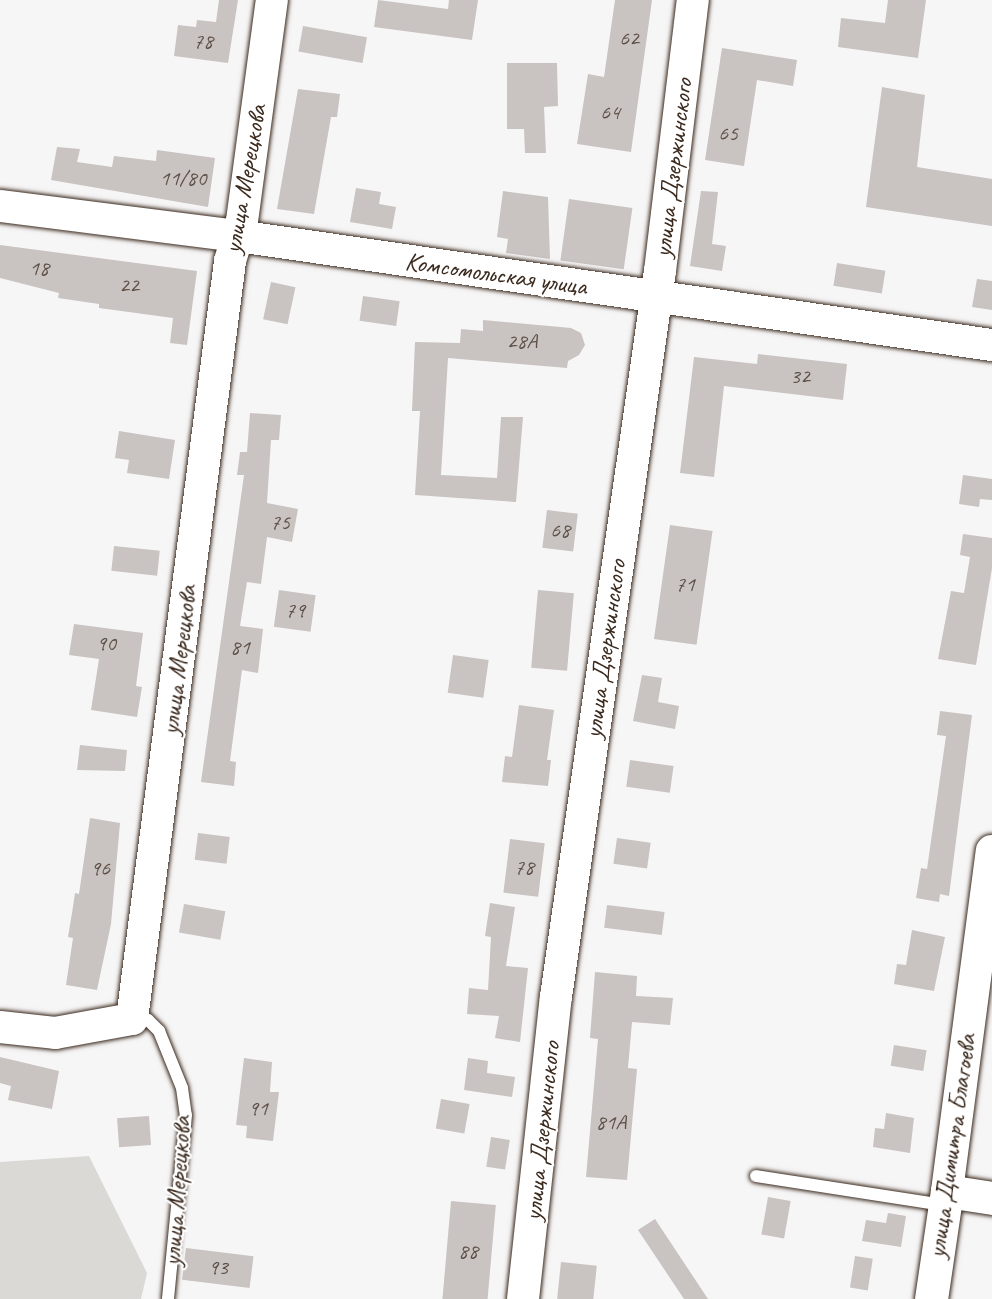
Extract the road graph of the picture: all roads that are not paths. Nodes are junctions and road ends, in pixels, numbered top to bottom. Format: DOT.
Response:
graph roads {
  1 [pos="272,0"];
  2 [pos="693,0"];
  3 [pos="0,206"];
  4 [pos="237,236"];
  5 [pos="655,296"];
  6 [pos="992,345"];
  7 [pos="992,851"];
  8 [pos="132,1019"];
  9 [pos="0,1027"];
  10 [pos="756,1176"];
  11 [pos="946,1198"];
  12 [pos="992,1198"];
  13 [pos="168,1299"];
  14 [pos="523,1299"];
  15 [pos="931,1299"];
  1 -- 4 [label="street, улица Мерецкова"];
  2 -- 5 [label="street, улица Дзержинского"];
  3 -- 4 [label="street, Комсомольская улица"];
  4 -- 5 [label="street, Комсомольская улица"];
  4 -- 8 [label="street, улица Мерецкова"];
  5 -- 6 [label="street, Комсомольская улица"];
  5 -- 14 [label="street, улица Дзержинского"];
  7 -- 11 [label="street, улица Димитра Благоева"];
  8 -- 9 [label="street"];
  8 -- 13 [label="lane, улица Мерецкова"];
  10 -- 11 [label="lane"];
  11 -- 12 [label="main road"];
  11 -- 15 [label="main road, улица Димитра Благоева"];
}
